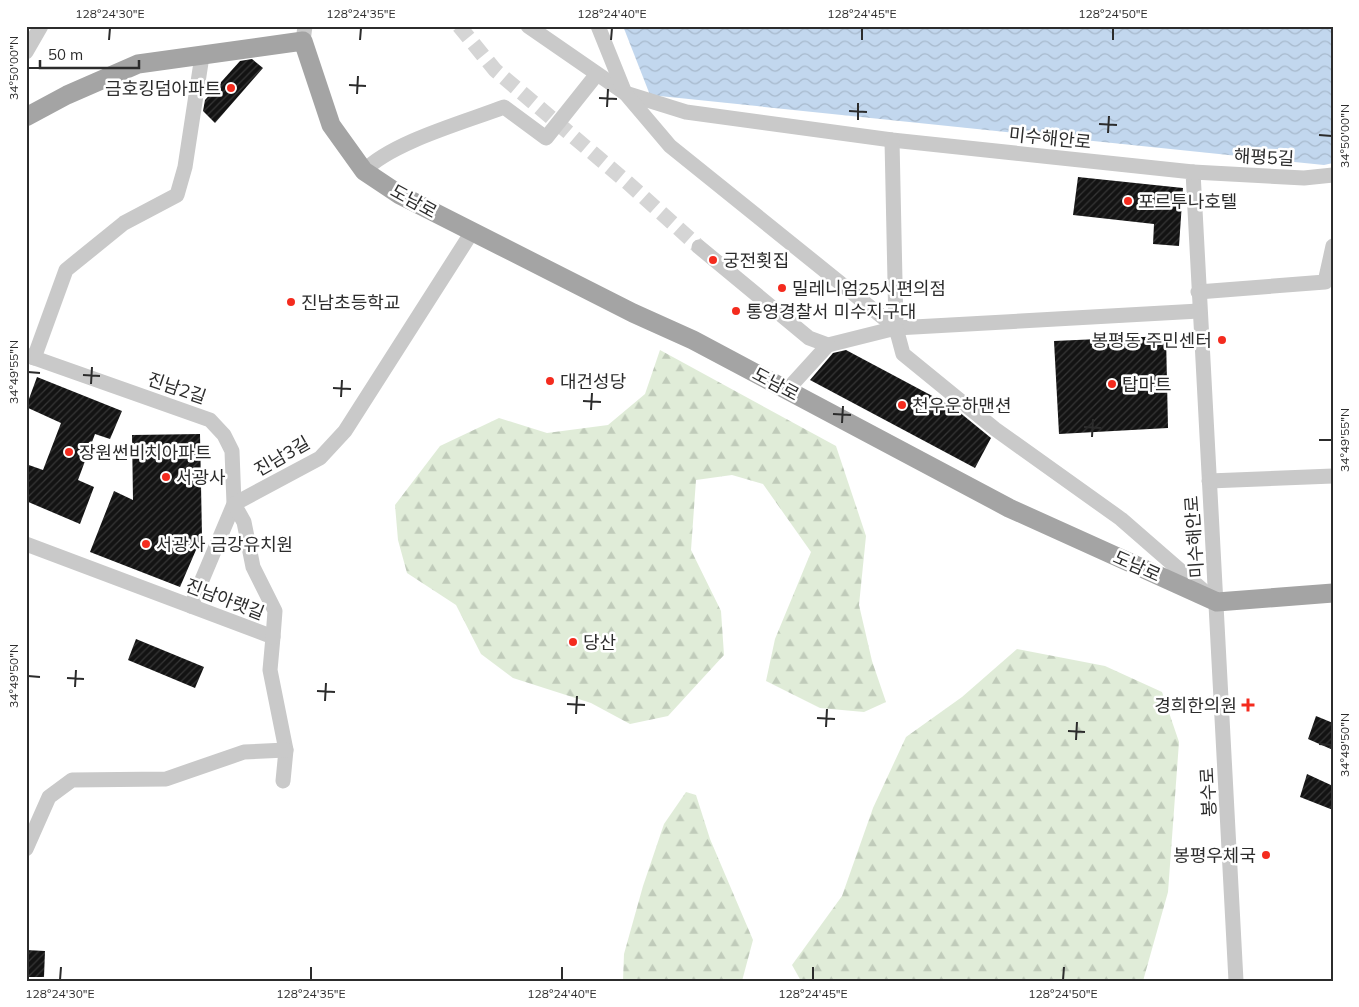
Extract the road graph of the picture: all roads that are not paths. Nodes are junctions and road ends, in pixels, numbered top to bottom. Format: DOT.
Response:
graph roads {
  1 [pos="42,26"];
  2 [pos="528,26"];
  3 [pos="598,26"];
  4 [pos="304,34"];
  5 [pos="26,52"];
  6 [pos="202,56"];
  7 [pos="597,74"];
  8 [pos="625,93"];
  9 [pos="26,117"];
  10 [pos="892,140"];
  11 [pos="364,171"];
  12 [pos="1193,172"];
  13 [pos="1333,176"];
  14 [pos="472,232"];
  15 [pos="1333,246"];
  16 [pos="699,247"];
  17 [pos="1198,292"];
  18 [pos="1199,312"];
  19 [pos="896,328"];
  20 [pos="828,345"];
  21 [pos="30,356"];
  22 [pos="787,390"];
  23 [pos="1333,476"];
  24 [pos="1209,481"];
  25 [pos="234,504"];
  26 [pos="26,544"];
  27 [pos="1331,589"];
  28 [pos="1217,602"];
  29 [pos="191,606"];
  30 [pos="273,637"];
  31 [pos="286,750"];
  32 [pos="283,782"];
  33 [pos="26,849"];
  34 [pos="1236,981"];
  1 -- 5 [label="street"];
  2 -- 7 [label="street, 미수해안로"];
  3 -- 8 [label="street"];
  4 -- 6 [label="main road"];
  4 -- 11 [label="main road, 도남로"];
  6 -- 9 [label="main road"];
  6 -- 21 [label="street"];
  7 -- 8 [label="street, 미수해안로"];
  7 -- 11 [label="street"];
  8 -- 10 [label="street, 미수해안로"];
  8 -- 19 [label="street"];
  10 -- 12 [label="street, 미수해안로"];
  10 -- 19 [label="street"];
  11 -- 14 [label="main road, 도남로"];
  12 -- 13 [label="street, 해평5길"];
  12 -- 17 [label="street, 미수해안로"];
  14 -- 22 [label="main road, 도남로"];
  14 -- 25 [label="street, 진남3길"];
  15 -- 17 [label="street"];
  16 -- 20 [label="street"];
  17 -- 18 [label="street, 미수해안로"];
  18 -- 19 [label="street"];
  18 -- 24 [label="street, 미수해안로"];
  19 -- 20 [label="street"];
  19 -- 28 [label="street"];
  20 -- 22 [label="street"];
  21 -- 25 [label="street, 진남2길"];
  22 -- 28 [label="main road, 도남로"];
  23 -- 24 [label="street"];
  24 -- 28 [label="street, 미수해안로"];
  25 -- 29 [label="street, 진남2길"];
  25 -- 30 [label="street"];
  26 -- 29 [label="street, 진남아랫길"];
  27 -- 28 [label="main road, 도남로"];
  28 -- 34 [label="street, 봉수로"];
  29 -- 30 [label="street, 진남아랫길"];
  30 -- 31 [label="street, 진남아랫길"];
  31 -- 32 [label="street, 진남아랫길"];
  31 -- 33 [label="street"];
}
